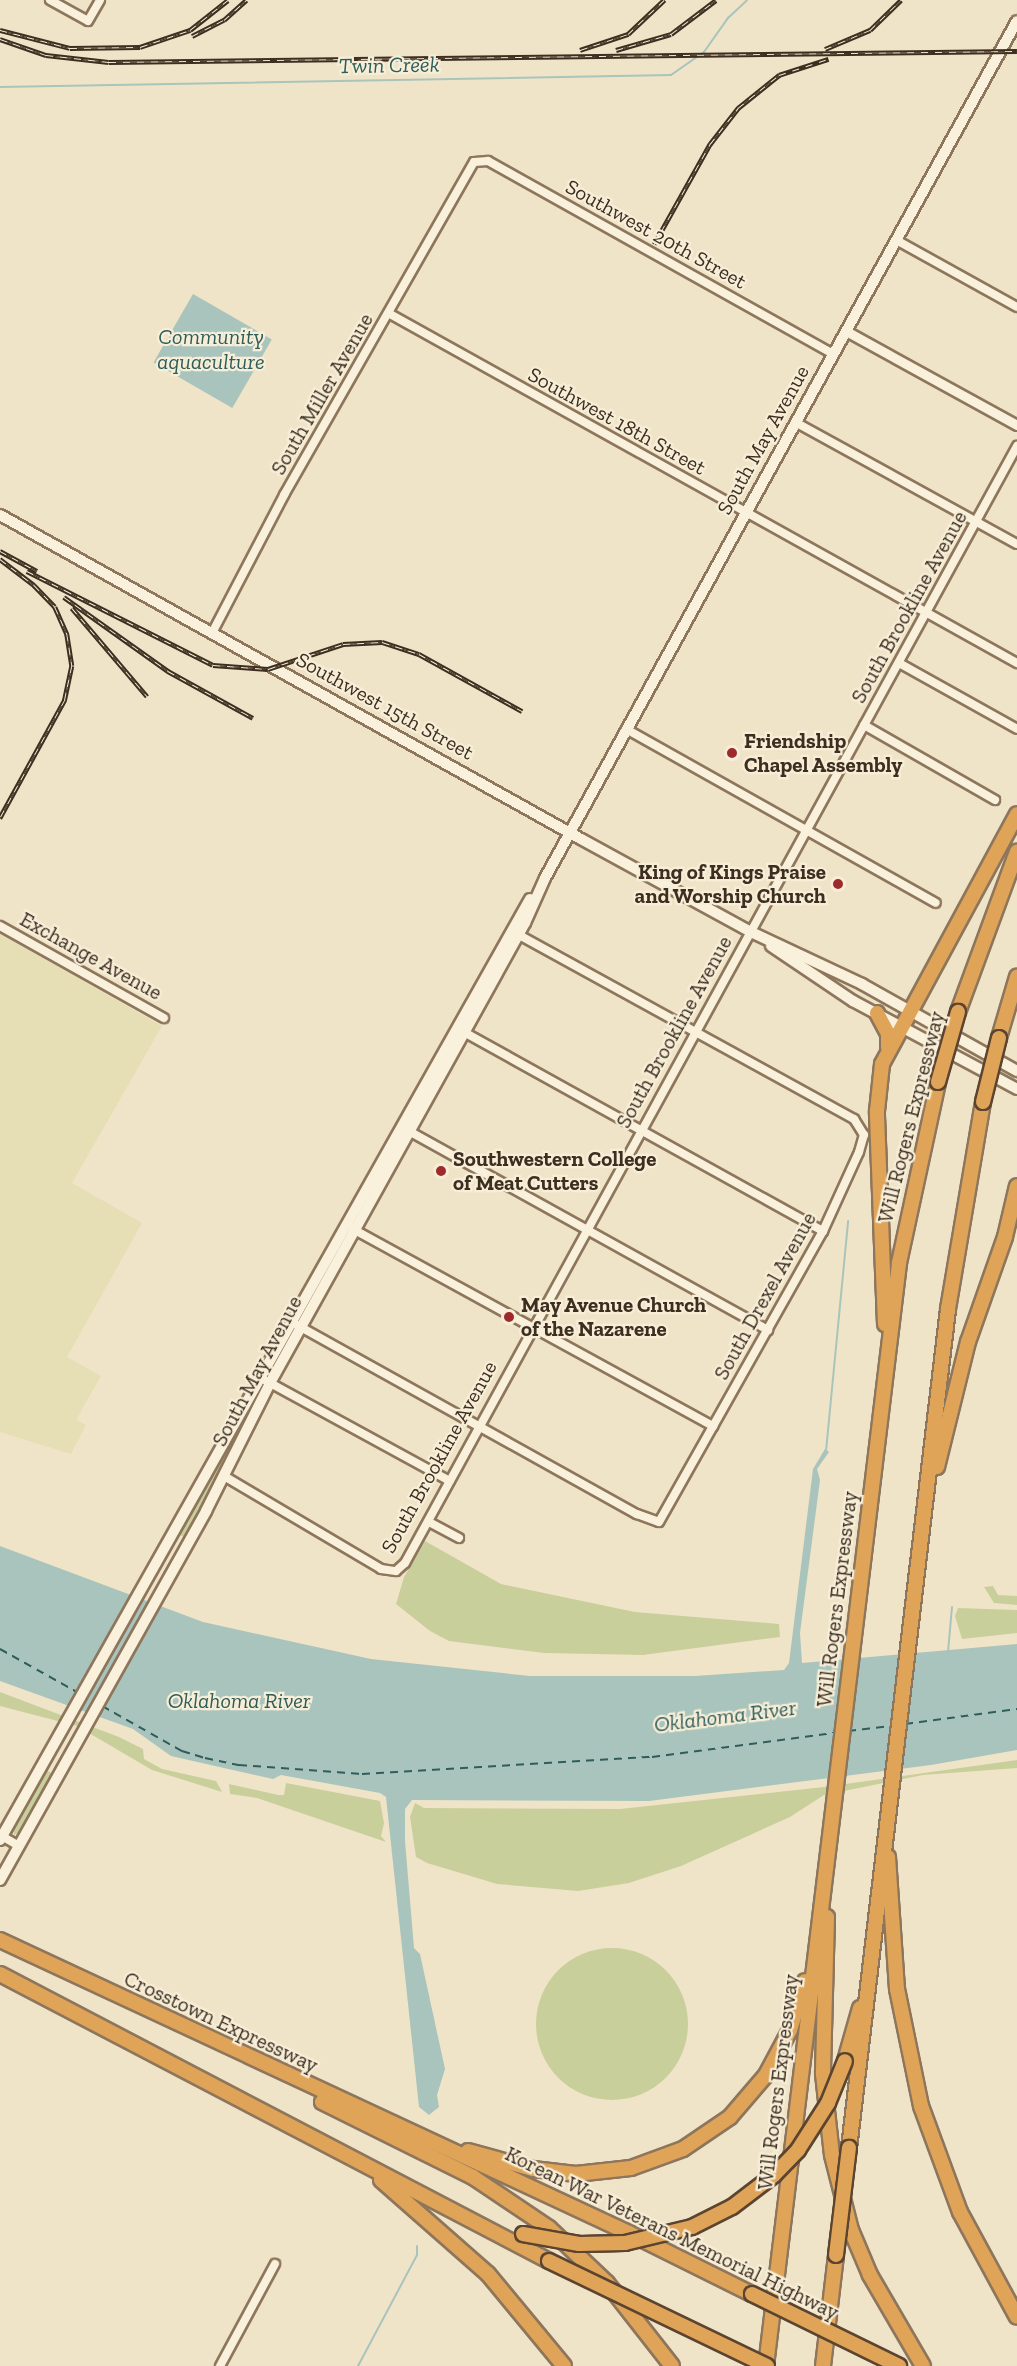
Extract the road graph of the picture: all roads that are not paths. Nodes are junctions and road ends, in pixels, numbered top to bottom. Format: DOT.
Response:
graph roads {
  1 [pos="50,0"];
  2 [pos="100,0"];
  3 [pos="1017,21"];
  4 [pos="465,174"];
  5 [pos="896,240"];
  6 [pos="1017,307"];
  7 [pos="390,314"];
  8 [pos="846,331"];
  9 [pos="833,354"];
  10 [pos="795,422"];
  11 [pos="1017,425"];
  12 [pos="1017,446"];
  13 [pos="745,513"];
  14 [pos="0,515"];
  15 [pos="976,521"];
  16 [pos="1017,544"];
  17 [pos="926,614"];
  18 [pos="212,633"];
  19 [pos="899,663"];
  20 [pos="1017,663"];
  21 [pos="864,725"];
  22 [pos="626,729"];
  23 [pos="1017,729"];
  24 [pos="995,800"];
  25 [pos="1017,814"];
  26 [pos="808,829"];
  27 [pos="570,832"];
  28 [pos="1017,852"];
  29 [pos="936,903"];
  30 [pos="0,926"];
  31 [pos="514,932"];
  32 [pos="751,932"];
  33 [pos="1017,977"];
  34 [pos="862,984"];
  35 [pos="853,1001"];
  36 [pos="908,1009"];
  37 [pos="877,1013"];
  38 [pos="165,1018"];
  39 [pos="900,1025"];
  40 [pos="460,1030"];
  41 [pos="696,1032"];
  42 [pos="888,1049"];
  43 [pos="1017,1071"];
  44 [pos="1017,1089"];
  45 [pos="405,1129"];
  46 [pos="639,1131"];
  47 [pos="1017,1186"];
  48 [pos="351,1228"];
  49 [pos="585,1228"];
  50 [pos="823,1231"];
  51 [pos="297,1325"];
  52 [pos="531,1327"];
  53 [pos="768,1330"];
  54 [pos="888,1356"];
  55 [pos="266,1381"];
  56 [pos="477,1426"];
  57 [pos="713,1426"];
  58 [pos="224,1476"];
  59 [pos="450,1481"];
  60 [pos="924,1521"];
  61 [pos="429,1522"];
  62 [pos="459,1538"];
  63 [pos="885,1832"];
  64 [pos="1,1837"];
  65 [pos="19,1846"];
  66 [pos="827,1858"];
  67 [pos="0,1880"];
  68 [pos="817,1933"];
  69 [pos="1,1941"];
  70 [pos="0,1974"];
  71 [pos="868,1980"];
  72 [pos="147,2011"];
  73 [pos="426,2139"];
  74 [pos="359,2161"];
  75 [pos="449,2210"];
  76 [pos="275,2264"];
  77 [pos="1017,2317"];
  78 [pos="220,2366"];
  79 [pos="564,2366"];
  80 [pos="672,2366"];
  81 [pos="766,2366"];
  82 [pos="823,2366"];
  83 [pos="899,2366"];
  84 [pos="923,2366"];
  1 -- 2 [label="street"];
  3 -- 5 [label="main road, South May Avenue"];
  4 -- 7 [label="street, South Miller Avenue"];
  4 -- 9 [label="street, Southwest 20th Street"];
  5 -- 6 [label="street"];
  5 -- 8 [label="main road, South May Avenue"];
  7 -- 13 [label="street, Southwest 18th Street"];
  7 -- 18 [label="street, South Miller Avenue"];
  8 -- 9 [label="main road, South May Avenue"];
  8 -- 11 [label="street"];
  9 -- 10 [label="main road, South May Avenue"];
  10 -- 13 [label="main road, South May Avenue"];
  10 -- 15 [label="street"];
  12 -- 15 [label="street, South Brookline Avenue"];
  13 -- 17 [label="street, Southwest 18th Street"];
  13 -- 22 [label="main road, South May Avenue"];
  14 -- 18 [label="main road, Southwest 15th Street"];
  15 -- 16 [label="street"];
  15 -- 17 [label="street, South Brookline Avenue"];
  17 -- 19 [label="street, South Brookline Avenue"];
  17 -- 20 [label="street, Southwest 18th Street"];
  18 -- 27 [label="main road, Southwest 15th Street"];
  19 -- 21 [label="street, South Brookline Avenue"];
  19 -- 23 [label="street"];
  21 -- 24 [label="street"];
  21 -- 26 [label="street, South Brookline Avenue"];
  22 -- 26 [label="street"];
  22 -- 27 [label="main road, South May Avenue"];
  25 -- 36 [label="highway"];
  26 -- 29 [label="street"];
  26 -- 32 [label="street, South Brookline Avenue"];
  27 -- 31 [label="main road, South May Avenue"];
  27 -- 32 [label="main road, Southwest 15th Street"];
  28 -- 54 [label="highway, Will Rogers Expressway, bridge"];
  30 -- 38 [label="street, Exchange Avenue"];
  31 -- 40 [label="main road, South May Avenue"];
  31 -- 41 [label="street"];
  32 -- 34 [label="main road, Southwest 15th Street"];
  32 -- 35 [label="main road, Southwest 15th Street"];
  32 -- 41 [label="street, South Brookline Avenue"];
  33 -- 60 [label="highway, bridge"];
  34 -- 35 [label="main road"];
  34 -- 36 [label="main road, Southwest 15th Street"];
  35 -- 37 [label="main road, Southwest 15th Street"];
  36 -- 39 [label="highway"];
  36 -- 43 [label="main road, Southwest 15th Street"];
  37 -- 39 [label="main road, Southwest 15th Street"];
  37 -- 42 [label="highway"];
  39 -- 42 [label="highway"];
  39 -- 44 [label="main road, Southwest 15th Street"];
  40 -- 45 [label="main road, South May Avenue"];
  40 -- 46 [label="street"];
  41 -- 46 [label="street, South Brookline Avenue"];
  41 -- 50 [label="street, South Drexel Avenue"];
  42 -- 54 [label="highway"];
  45 -- 48 [label="main road, South May Avenue"];
  45 -- 49 [label="street"];
  46 -- 49 [label="street, South Brookline Avenue"];
  46 -- 50 [label="street"];
  47 -- 60 [label="highway"];
  48 -- 51 [label="main road, South May Avenue"];
  48 -- 52 [label="street"];
  49 -- 52 [label="street, South Brookline Avenue"];
  49 -- 53 [label="street"];
  50 -- 53 [label="street, South Drexel Avenue"];
  51 -- 55 [label="main road, South May Avenue"];
  51 -- 56 [label="street"];
  52 -- 56 [label="street, South Brookline Avenue"];
  52 -- 57 [label="street"];
  53 -- 57 [label="street, South Drexel Avenue"];
  54 -- 66 [label="highway, Will Rogers Expressway"];
  55 -- 58 [label="main road, South May Avenue"];
  55 -- 59 [label="street"];
  55 -- 64 [label="main road, South May Avenue"];
  56 -- 57 [label="street, South Drexel Avenue"];
  56 -- 59 [label="street, South Brookline Avenue"];
  58 -- 61 [label="street, South Brookline Avenue"];
  58 -- 65 [label="main road, South May Avenue"];
  59 -- 61 [label="street, South Brookline Avenue"];
  60 -- 63 [label="highway"];
  61 -- 62 [label="street"];
  63 -- 71 [label="highway"];
  63 -- 77 [label="highway"];
  64 -- 65 [label="street"];
  65 -- 67 [label="main road, South May Avenue"];
  66 -- 68 [label="highway, Will Rogers Expressway"];
  66 -- 84 [label="highway"];
  68 -- 73 [label="highway"];
  68 -- 81 [label="highway, Will Rogers Expressway"];
  69 -- 72 [label="highway, Crosstown Expressway"];
  70 -- 74 [label="highway"];
  71 -- 75 [label="highway, bridge"];
  71 -- 82 [label="highway, bridge"];
  72 -- 73 [label="highway, Crosstown Expressway"];
  72 -- 80 [label="highway"];
  73 -- 83 [label="highway, Korean War Veterans Memorial Highway, bridge"];
  74 -- 75 [label="highway"];
  74 -- 79 [label="highway"];
  75 -- 81 [label="highway, bridge"];
  76 -- 78 [label="street"];
}
